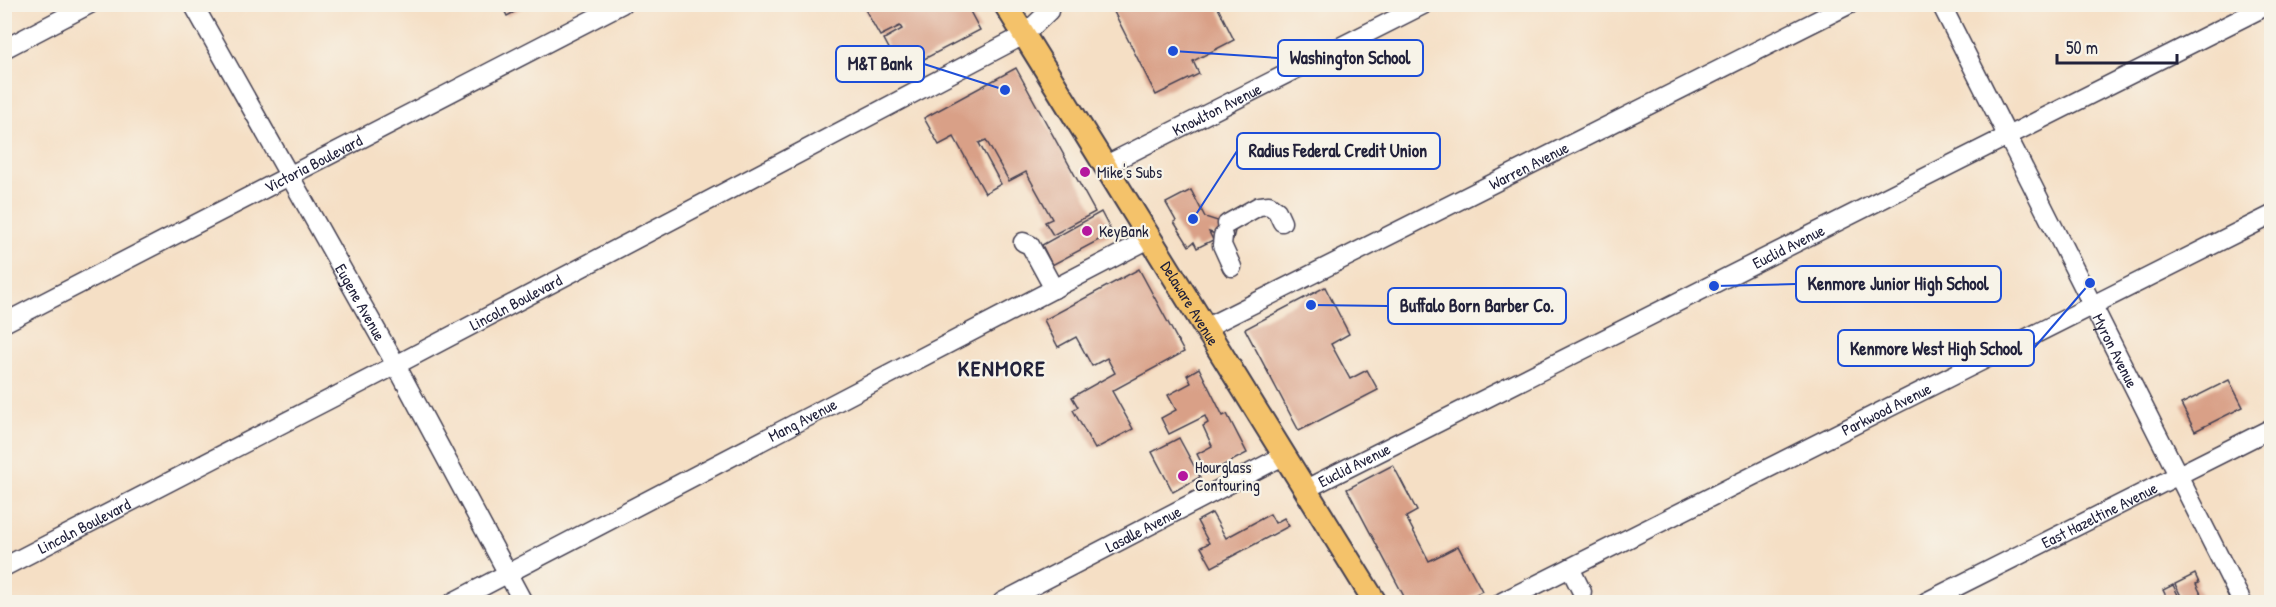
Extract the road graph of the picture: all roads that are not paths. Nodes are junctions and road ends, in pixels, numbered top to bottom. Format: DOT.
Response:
graph roads {
  1 [pos="90,4"];
  2 [pos="193,4"];
  3 [pos="622,4"];
  4 [pos="1005,4"];
  5 [pos="1050,4"];
  6 [pos="1425,4"];
  7 [pos="1850,4"];
  8 [pos="1941,4"];
  9 [pos="2270,4"];
  10 [pos="1024,35"];
  11 [pos="4,49"];
  12 [pos="2008,136"];
  13 [pos="1106,165"];
  14 [pos="290,176"];
  15 [pos="2271,215"];
  16 [pos="1282,222"];
  17 [pos="1151,238"];
  18 [pos="1023,242"];
  19 [pos="1232,267"];
  20 [pos="1054,289"];
  21 [pos="2093,305"];
  22 [pos="4,323"];
  23 [pos="1207,327"];
  24 [pos="396,364"];
  25 [pos="2271,428"];
  26 [pos="1285,455"];
  27 [pos="2179,476"];
  28 [pos="1306,489"];
  29 [pos="4,567"];
  30 [pos="1570,568"];
  31 [pos="509,574"];
  32 [pos="1582,592"];
  33 [pos="453,603"];
  34 [pos="524,603"];
  35 [pos="1002,603"];
  36 [pos="1376,603"];
  37 [pos="1502,603"];
  38 [pos="1926,603"];
  39 [pos="2242,603"];
  1 -- 11 [label="street"];
  2 -- 14 [label="street, Eugene Avenue"];
  3 -- 14 [label="street, Victoria Boulevard"];
  4 -- 10 [label="main road, Delaware Avenue"];
  5 -- 10 [label="street, Lincoln Boulevard"];
  6 -- 13 [label="street, Knowlton Avenue"];
  7 -- 23 [label="street, Warren Avenue"];
  8 -- 12 [label="street, Myron Avenue"];
  9 -- 12 [label="street, Euclid Avenue"];
  10 -- 13 [label="main road, Delaware Avenue"];
  10 -- 24 [label="street, Lincoln Boulevard"];
  12 -- 21 [label="street, Myron Avenue"];
  12 -- 28 [label="street, Euclid Avenue"];
  13 -- 17 [label="main road, Delaware Avenue"];
  14 -- 22 [label="street, Victoria Boulevard"];
  14 -- 24 [label="street, Eugene Avenue"];
  15 -- 21 [label="street, Parkwood Avenue"];
  16 -- 19 [label="street"];
  17 -- 20 [label="street, Mang Avenue"];
  17 -- 23 [label="main road, Delaware Avenue"];
  18 -- 20 [label="street"];
  20 -- 31 [label="street, Mang Avenue"];
  21 -- 27 [label="street, Myron Avenue"];
  21 -- 30 [label="street, Parkwood Avenue"];
  23 -- 26 [label="main road, Delaware Avenue"];
  24 -- 29 [label="street, Lincoln Boulevard"];
  24 -- 31 [label="street, Eugene Avenue"];
  25 -- 27 [label="street, East Hazeltine Avenue"];
  26 -- 28 [label="main road, Delaware Avenue"];
  26 -- 35 [label="street, Lasalle Avenue"];
  27 -- 38 [label="street, East Hazeltine Avenue"];
  27 -- 39 [label="street, Myron Avenue"];
  28 -- 36 [label="main road, Delaware Avenue"];
  30 -- 32 [label="street"];
  30 -- 37 [label="street, Parkwood Avenue"];
  31 -- 33 [label="street, Mang Avenue"];
  31 -- 34 [label="street, Eugene Avenue"];
}
